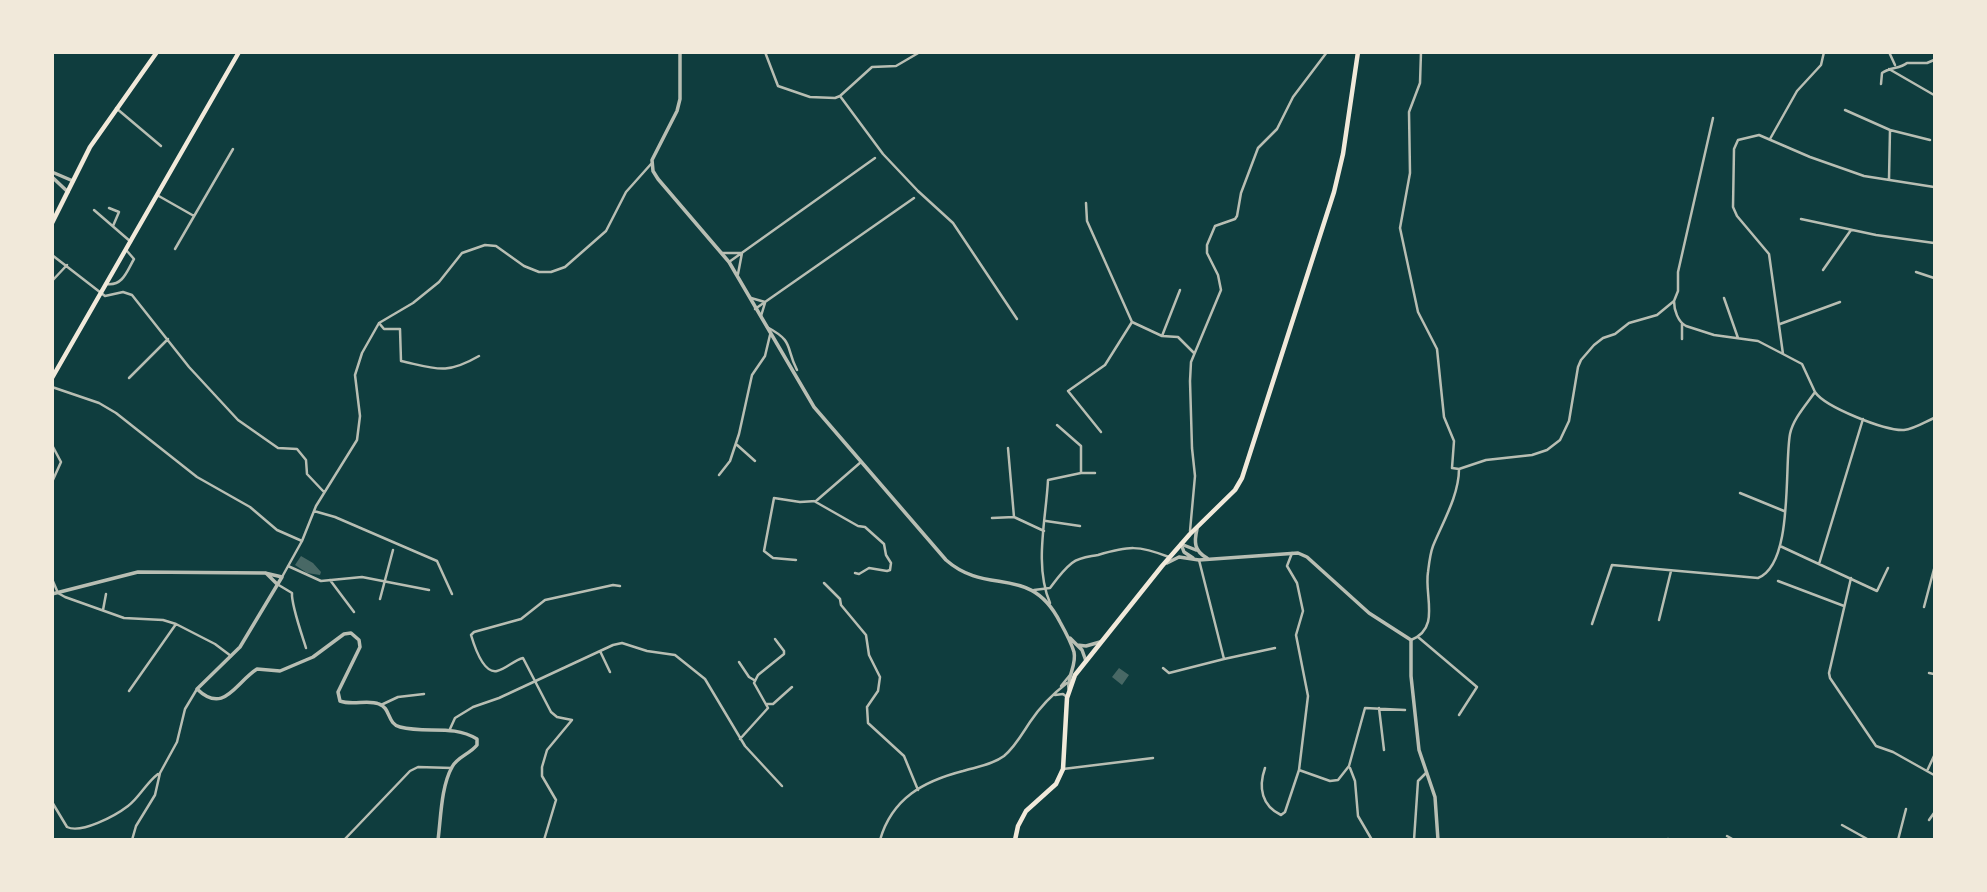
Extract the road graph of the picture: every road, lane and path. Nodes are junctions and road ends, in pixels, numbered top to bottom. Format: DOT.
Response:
graph roads {
  1 [pos="157,52"];
  2 [pos="239,52"];
  3 [pos="680,52"];
  4 [pos="765,52"];
  5 [pos="920,52"];
  6 [pos="1327,52"];
  7 [pos="1358,52"];
  8 [pos="1422,52"];
  9 [pos="1824,52"];
  10 [pos="1889,52"];
  11 [pos="1934,60"];
  12 [pos="1895,66"];
  13 [pos="1889,69"];
  14 [pos="1881,84"];
  15 [pos="1934,95"];
  16 [pos="840,96"];
  17 [pos="116,108"];
  18 [pos="1845,110"];
  19 [pos="1713,118"];
  20 [pos="1890,131"];
  21 [pos="1770,139"];
  22 [pos="1930,140"];
  23 [pos="160,146"];
  24 [pos="233,149"];
  25 [pos="874,158"];
  26 [pos="651,164"];
  27 [pos="52,174"];
  28 [pos="1889,179"];
  29 [pos="73,181"];
  30 [pos="1934,187"];
  31 [pos="68,191"];
  32 [pos="157,195"];
  33 [pos="914,198"];
  34 [pos="1086,203"];
  35 [pos="108,208"];
  36 [pos="94,210"];
  37 [pos="194,216"];
  38 [pos="1801,219"];
  39 [pos="52,223"];
  40 [pos="113,226"];
  41 [pos="1851,230"];
  42 [pos="131,242"];
  43 [pos="1934,243"];
  44 [pos="175,249"];
  45 [pos="126,250"];
  46 [pos="722,253"];
  47 [pos="742,253"];
  48 [pos="52,255"];
  49 [pos="729,262"];
  50 [pos="67,265"];
  51 [pos="1823,270"];
  52 [pos="1916,272"];
  53 [pos="738,278"];
  54 [pos="1934,278"];
  55 [pos="52,281"];
  56 [pos="107,284"];
  57 [pos="1180,290"];
  58 [pos="101,293"];
  59 [pos="748,296"];
  60 [pos="1724,298"];
  61 [pos="766,301"];
  62 [pos="1674,301"];
  63 [pos="1840,302"];
  64 [pos="755,309"];
  65 [pos="1017,319"];
  66 [pos="761,320"];
  67 [pos="1132,322"];
  68 [pos="379,323"];
  69 [pos="1682,324"];
  70 [pos="1780,324"];
  71 [pos="764,325"];
  72 [pos="770,335"];
  73 [pos="1162,336"];
  74 [pos="1738,338"];
  75 [pos="168,339"];
  76 [pos="1682,339"];
  77 [pos="1194,353"];
  78 [pos="1783,354"];
  79 [pos="480,356"];
  80 [pos="797,370"];
  81 [pos="52,378"];
  82 [pos="129,378"];
  83 [pos="52,387"];
  84 [pos="1815,392"];
  85 [pos="1934,418"];
  86 [pos="1863,419"];
  87 [pos="1057,425"];
  88 [pos="1101,432"];
  89 [pos="736,444"];
  90 [pos="52,445"];
  91 [pos="1008,448"];
  92 [pos="755,461"];
  93 [pos="861,462"];
  94 [pos="1459,469"];
  95 [pos="1081,473"];
  96 [pos="1095,473"];
  97 [pos="719,475"];
  98 [pos="52,482"];
  99 [pos="324,492"];
  100 [pos="1740,493"];
  101 [pos="814,501"];
  102 [pos="314,511"];
  103 [pos="1784,511"];
  104 [pos="1014,517"];
  105 [pos="992,518"];
  106 [pos="1046,522"];
  107 [pos="1080,526"];
  108 [pos="1197,528"];
  109 [pos="1044,531"];
  110 [pos="1190,534"];
  111 [pos="302,541"];
  112 [pos="1181,544"];
  113 [pos="1780,546"];
  114 [pos="393,550"];
  115 [pos="1198,552"];
  116 [pos="1292,553"];
  117 [pos="1170,558"];
  118 [pos="1209,559"];
  119 [pos="796,560"];
  120 [pos="1197,560"];
  121 [pos="1819,564"];
  122 [pos="288,566"];
  123 [pos="1162,566"];
  124 [pos="1888,568"];
  125 [pos="1934,569"];
  126 [pos="1671,571"];
  127 [pos="265,573"];
  128 [pos="855,573"];
  129 [pos="282,576"];
  130 [pos="1851,578"];
  131 [pos="52,579"];
  132 [pos="330,580"];
  133 [pos="385,581"];
  134 [pos="1779,581"];
  135 [pos="824,583"];
  136 [pos="277,584"];
  137 [pos="620,586"];
  138 [pos="1044,589"];
  139 [pos="429,590"];
  140 [pos="1034,590"];
  141 [pos="55,594"];
  142 [pos="106,594"];
  143 [pos="452,594"];
  144 [pos="380,599"];
  145 [pos="1050,603"];
  146 [pos="1844,606"];
  147 [pos="1924,607"];
  148 [pos="103,610"];
  149 [pos="354,612"];
  150 [pos="1659,620"];
  151 [pos="176,624"];
  152 [pos="1592,624"];
  153 [pos="1065,632"];
  154 [pos="1418,637"];
  155 [pos="775,639"];
  156 [pos="1411,640"];
  157 [pos="1102,641"];
  158 [pos="1076,645"];
  159 [pos="306,648"];
  160 [pos="1275,648"];
  161 [pos="600,651"];
  162 [pos="1074,652"];
  163 [pos="231,656"];
  164 [pos="1224,659"];
  165 [pos="1086,661"];
  166 [pos="739,662"];
  167 [pos="1163,668"];
  168 [pos="610,672"];
  169 [pos="1929,673"];
  170 [pos="1934,674"];
  171 [pos="1073,675"];
  172 [pos="754,680"];
  173 [pos="536,681"];
  174 [pos="1068,682"];
  175 [pos="792,687"];
  176 [pos="197,689"];
  177 [pos="1069,689"];
  178 [pos="130,691"];
  179 [pos="1058,692"];
  180 [pos="424,694"];
  181 [pos="1067,698"];
  182 [pos="381,705"];
  183 [pos="768,705"];
  184 [pos="1380,708"];
  185 [pos="1405,710"];
  186 [pos="1458,715"];
  187 [pos="450,729"];
  188 [pos="740,740"];
  189 [pos="1384,750"];
  190 [pos="1934,756"];
  191 [pos="1153,758"];
  192 [pos="1349,766"];
  193 [pos="452,768"];
  194 [pos="1265,768"];
  195 [pos="1063,769"];
  196 [pos="1299,770"];
  197 [pos="1927,771"];
  198 [pos="160,773"];
  199 [pos="1426,773"];
  200 [pos="1934,775"];
  201 [pos="782,786"];
  202 [pos="918,789"];
  203 [pos="52,802"];
  204 [pos="1906,809"];
  205 [pos="1934,813"];
  206 [pos="1929,820"];
  207 [pos="1842,825"];
  208 [pos="1727,836"];
  209 [pos="132,839"];
  210 [pos="344,839"];
  211 [pos="438,839"];
  212 [pos="544,839"];
  213 [pos="880,839"];
  214 [pos="1014,839"];
  215 [pos="1373,839"];
  216 [pos="1413,839"];
  217 [pos="1438,839"];
  218 [pos="1734,839"];
  219 [pos="1869,839"];
  220 [pos="1898,839"];
  1 -- 17 [label="main road"];
  2 -- 32 [label="main road"];
  3 -- 26 [label="street"];
  4 -- 16 [label="street"];
  5 -- 16 [label="street"];
  6 -- 77 [label="street"];
  7 -- 108 [label="main road"];
  8 -- 94 [label="street"];
  9 -- 21 [label="street"];
  10 -- 12 [label="street"];
  11 -- 12 [label="street"];
  12 -- 13 [label="street"];
  13 -- 14 [label="street"];
  13 -- 15 [label="street"];
  16 -- 65 [label="street"];
  17 -- 23 [label="street"];
  17 -- 29 [label="main road"];
  18 -- 20 [label="street"];
  19 -- 62 [label="street"];
  20 -- 22 [label="street"];
  20 -- 28 [label="street"];
  21 -- 28 [label="street"];
  21 -- 70 [label="street"];
  24 -- 37 [label="street"];
  25 -- 47 [label="street"];
  26 -- 46 [label="street"];
  26 -- 68 [label="street"];
  27 -- 29 [label="street"];
  27 -- 31 [label="street"];
  28 -- 30 [label="street"];
  29 -- 31 [label="main road"];
  31 -- 39 [label="main road"];
  32 -- 37 [label="street"];
  32 -- 42 [label="main road"];
  33 -- 61 [label="street"];
  34 -- 67 [label="street"];
  35 -- 40 [label="street"];
  36 -- 40 [label="street"];
  37 -- 44 [label="street"];
  38 -- 41 [label="street"];
  40 -- 42 [label="street"];
  41 -- 43 [label="street"];
  41 -- 51 [label="street"];
  42 -- 45 [label="main road"];
  45 -- 56 [label="main road"];
  45 -- 56 [label="street"];
  46 -- 47 [label="street"];
  46 -- 49 [label="street"];
  47 -- 49 [label="street"];
  47 -- 53 [label="street"];
  48 -- 50 [label="street"];
  49 -- 53 [label="street"];
  50 -- 55 [label="street"];
  50 -- 58 [label="street"];
  52 -- 54 [label="street"];
  53 -- 59 [label="street"];
  56 -- 58 [label="main road"];
  57 -- 73 [label="street"];
  58 -- 75 [label="street"];
  58 -- 81 [label="main road"];
  59 -- 61 [label="street"];
  59 -- 64 [label="street"];
  60 -- 74 [label="street"];
  61 -- 64 [label="street"];
  61 -- 66 [label="street"];
  62 -- 69 [label="street"];
  62 -- 94 [label="street"];
  63 -- 70 [label="street"];
  64 -- 66 [label="street"];
  66 -- 71 [label="street"];
  67 -- 73 [label="street"];
  67 -- 88 [label="street"];
  68 -- 79 [label="street"];
  68 -- 99 [label="street"];
  69 -- 74 [label="street"];
  69 -- 76 [label="street"];
  70 -- 78 [label="street"];
  71 -- 72 [label="street"];
  71 -- 80 [label="street"];
  72 -- 89 [label="street"];
  72 -- 93 [label="street"];
  73 -- 77 [label="street"];
  74 -- 78 [label="street"];
  75 -- 82 [label="street"];
  75 -- 99 [label="street"];
  77 -- 110 [label="street"];
  78 -- 84 [label="street"];
  83 -- 111 [label="street"];
  84 -- 86 [label="street"];
  84 -- 103 [label="street"];
  85 -- 86 [label="street"];
  86 -- 121 [label="street"];
  87 -- 95 [label="street"];
  89 -- 92 [label="street"];
  89 -- 97 [label="street"];
  90 -- 98 [label="street"];
  91 -- 104 [label="street"];
  93 -- 101 [label="street"];
  93 -- 140 [label="street"];
  94 -- 154 [label="street"];
  95 -- 96 [label="street"];
  95 -- 106 [label="street"];
  99 -- 102 [label="street"];
  100 -- 103 [label="street"];
  101 -- 119 [label="street"];
  101 -- 128 [label="street"];
  102 -- 111 [label="street"];
  102 -- 143 [label="street"];
  103 -- 113 [label="street"];
  104 -- 105 [label="street"];
  104 -- 109 [label="street"];
  106 -- 107 [label="street"];
  106 -- 109 [label="street"];
  108 -- 110 [label="main road"];
  108 -- 115 [label="street"];
  109 -- 138 [label="street"];
  110 -- 112 [label="main road"];
  111 -- 122 [label="street"];
  112 -- 115 [label="street"];
  112 -- 117 [label="main road"];
  112 -- 120 [label="street"];
  113 -- 121 [label="street"];
  113 -- 126 [label="street"];
  114 -- 133 [label="street"];
  115 -- 118 [label="street"];
  116 -- 118 [label="street"];
  116 -- 156 [label="street"];
  116 -- 196 [label="street"];
  117 -- 123 [label="main road"];
  117 -- 138 [label="street"];
  118 -- 120 [label="street"];
  120 -- 123 [label="street"];
  120 -- 164 [label="street"];
  121 -- 130 [label="street"];
  122 -- 129 [label="street"];
  122 -- 132 [label="street"];
  123 -- 157 [label="main road"];
  124 -- 130 [label="street"];
  125 -- 147 [label="street"];
  126 -- 150 [label="street"];
  126 -- 152 [label="street"];
  127 -- 129 [label="street"];
  127 -- 136 [label="street"];
  127 -- 141 [label="street"];
  129 -- 136 [label="street"];
  130 -- 146 [label="street"];
  131 -- 141 [label="street"];
  132 -- 133 [label="street"];
  132 -- 149 [label="street"];
  133 -- 139 [label="street"];
  133 -- 144 [label="street"];
  134 -- 146 [label="street"];
  135 -- 202 [label="street"];
  136 -- 159 [label="street"];
  136 -- 163 [label="street"];
  137 -- 173 [label="street"];
  138 -- 140 [label="street"];
  138 -- 145 [label="street"];
  140 -- 145 [label="street"];
  141 -- 148 [label="street"];
  142 -- 148 [label="street"];
  145 -- 153 [label="street"];
  146 -- 197 [label="street"];
  148 -- 151 [label="street"];
  151 -- 163 [label="street"];
  151 -- 178 [label="street"];
  153 -- 158 [label="street"];
  153 -- 162 [label="street"];
  154 -- 156 [label="street"];
  154 -- 186 [label="street"];
  155 -- 172 [label="street"];
  156 -- 199 [label="street"];
  157 -- 158 [label="street"];
  157 -- 165 [label="main road"];
  158 -- 165 [label="street"];
  160 -- 164 [label="street"];
  161 -- 168 [label="street"];
  161 -- 173 [label="street"];
  161 -- 188 [label="street"];
  162 -- 165 [label="street"];
  162 -- 171 [label="street"];
  163 -- 176 [label="street"];
  164 -- 167 [label="street"];
  165 -- 171 [label="main road"];
  166 -- 172 [label="street"];
  169 -- 170 [label="street"];
  171 -- 174 [label="street"];
  171 -- 177 [label="main road"];
  171 -- 179 [label="street"];
  172 -- 183 [label="street"];
  173 -- 187 [label="street"];
  173 -- 212 [label="street"];
  174 -- 177 [label="street"];
  174 -- 179 [label="street"];
  175 -- 183 [label="street"];
  176 -- 182 [label="street"];
  176 -- 198 [label="street"];
  177 -- 179 [label="street"];
  177 -- 181 [label="main road"];
  179 -- 181 [label="street"];
  179 -- 202 [label="street"];
  180 -- 182 [label="street"];
  181 -- 195 [label="main road"];
  182 -- 187 [label="street"];
  183 -- 188 [label="street"];
  184 -- 185 [label="street"];
  184 -- 189 [label="street"];
  184 -- 192 [label="street"];
  187 -- 193 [label="street"];
  188 -- 201 [label="street"];
  190 -- 197 [label="street"];
  191 -- 195 [label="street"];
  192 -- 196 [label="street"];
  192 -- 215 [label="street"];
  193 -- 210 [label="street"];
  193 -- 211 [label="street"];
  194 -- 196 [label="street"];
  195 -- 214 [label="main road"];
  197 -- 200 [label="street"];
  198 -- 203 [label="street"];
  198 -- 209 [label="street"];
  199 -- 216 [label="street"];
  199 -- 217 [label="street"];
  202 -- 213 [label="street"];
  204 -- 220 [label="street"];
  205 -- 206 [label="street"];
  207 -- 219 [label="street"];
  208 -- 218 [label="street"];
}
